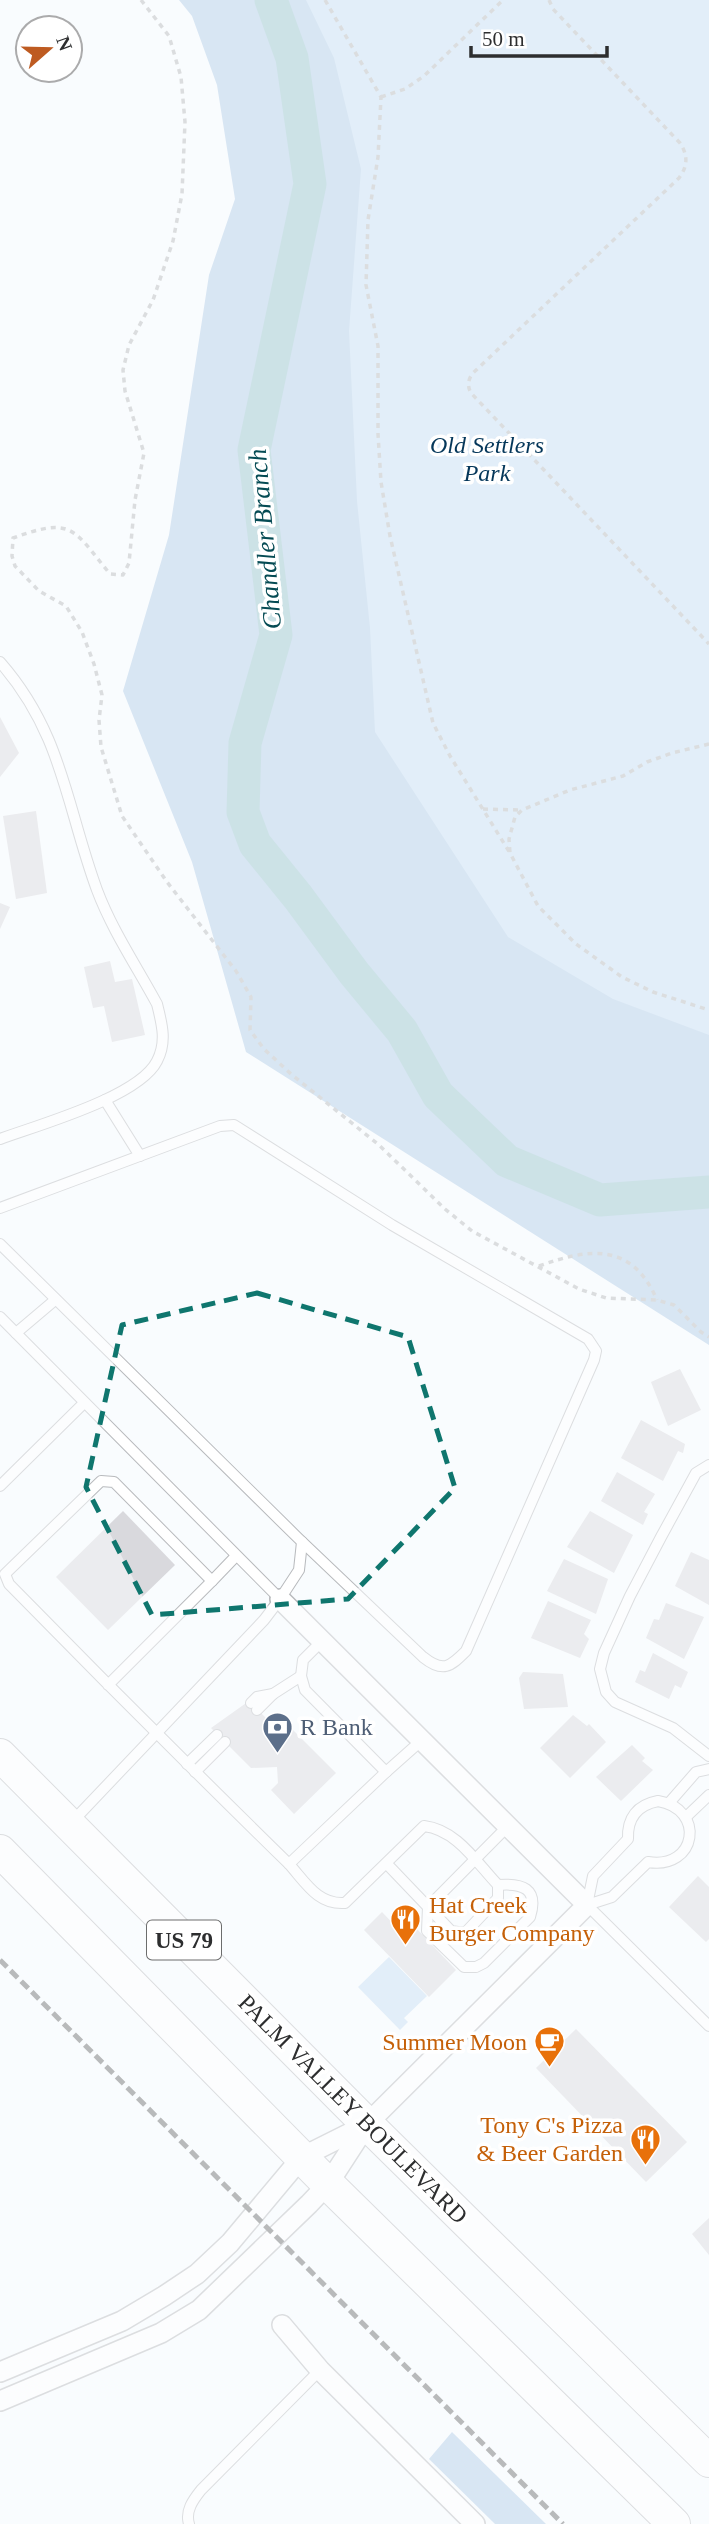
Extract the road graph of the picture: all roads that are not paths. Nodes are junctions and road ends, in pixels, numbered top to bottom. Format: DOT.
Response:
graph roads {
  1 [pos="0,662"];
  2 [pos="105,1100"];
  3 [pos="0,1139"];
  4 [pos="139,1156"];
  5 [pos="0,1208"];
  6 [pos="0,1244"];
  7 [pos="55,1300"];
  8 [pos="0,1317"];
  9 [pos="16,1333"];
  10 [pos="84,1404"];
  11 [pos="709,1465"];
  12 [pos="0,1486"];
  13 [pos="302,1542"];
  14 [pos="236,1556"];
  15 [pos="212,1581"];
  16 [pos="281,1599"];
  17 [pos="323,1641"];
  18 [pos="301,1676"];
  19 [pos="108,1685"];
  20 [pos="254,1706"];
  21 [pos="156,1734"];
  22 [pos="422,1740"];
  23 [pos="0,1755"];
  24 [pos="709,1756"];
  25 [pos="187,1764"];
  26 [pos="709,1769"];
  27 [pos="195,1772"];
  28 [pos="386,1772"];
  29 [pos="709,1795"];
  30 [pos="669,1803"];
  31 [pos="686,1817"];
  32 [pos="69,1824"];
  33 [pos="508,1826"];
  34 [pos="0,1851"];
  35 [pos="474,1860"];
  36 [pos="386,1863"];
  37 [pos="289,1864"];
  38 [pos="498,1885"];
  39 [pos="587,1905"];
  40 [pos="428,1907"];
  41 [pos="709,2026"];
  42 [pos="367,2124"];
  43 [pos="302,2157"];
  44 [pos="328,2183"];
  45 [pos="282,2325"];
  46 [pos="320,2370"];
  47 [pos="0,2372"];
  48 [pos="0,2401"];
  49 [pos="709,2461"];
  50 [pos="188,2524"];
  51 [pos="475,2524"];
  52 [pos="674,2524"];
  1 -- 2 [label="lane"];
  2 -- 3 [label="lane"];
  2 -- 4 [label="lane"];
  4 -- 5 [label="lane"];
  4 -- 13 [label="lane"];
  6 -- 7 [label="lane"];
  7 -- 9 [label="lane"];
  7 -- 13 [label="lane"];
  8 -- 9 [label="lane"];
  9 -- 10 [label="lane"];
  10 -- 12 [label="lane"];
  10 -- 14 [label="lane"];
  11 -- 24 [label="lane"];
  13 -- 16 [label="lane"];
  14 -- 15 [label="lane"];
  14 -- 16 [label="lane"];
  15 -- 19 [label="lane"];
  15 -- 19 [label="lane"];
  16 -- 17 [label="street"];
  16 -- 21 [label="lane"];
  17 -- 18 [label="lane"];
  17 -- 22 [label="street"];
  18 -- 20 [label="lane"];
  18 -- 28 [label="lane"];
  19 -- 21 [label="lane"];
  21 -- 25 [label="lane"];
  21 -- 32 [label="lane"];
  22 -- 28 [label="lane"];
  22 -- 33 [label="street"];
  23 -- 32 [label="highway, PALM VALLEY BOULEVARD / US 79"];
  25 -- 27 [label="lane"];
  25 -- 27 [label="lane"];
  26 -- 30 [label="lane"];
  27 -- 37 [label="lane"];
  28 -- 37 [label="lane"];
  29 -- 31 [label="lane"];
  30 -- 31 [label="lane"];
  30 -- 39 [label="lane"];
  31 -- 39 [label="lane"];
  32 -- 42 [label="highway, PALM VALLEY BOULEVARD / US 79"];
  33 -- 35 [label="lane"];
  33 -- 39 [label="street"];
  34 -- 43 [label="highway, US 79"];
  35 -- 36 [label="lane"];
  35 -- 38 [label="lane"];
  35 -- 40 [label="lane"];
  36 -- 37 [label="lane"];
  36 -- 40 [label="lane"];
  38 -- 40 [label="lane"];
  38 -- 40 [label="lane"];
  39 -- 41 [label="lane"];
  39 -- 42 [label="street"];
  42 -- 43 [label="street"];
  42 -- 44 [label="street"];
  42 -- 49 [label="highway, PALM VALLEY BOULEVARD / US 79"];
  43 -- 44 [label="highway, US 79"];
  43 -- 47 [label="street"];
  44 -- 48 [label="street"];
  44 -- 52 [label="highway, US 79"];
  45 -- 46 [label="street"];
  46 -- 50 [label="lane"];
  46 -- 51 [label="street"];
}
